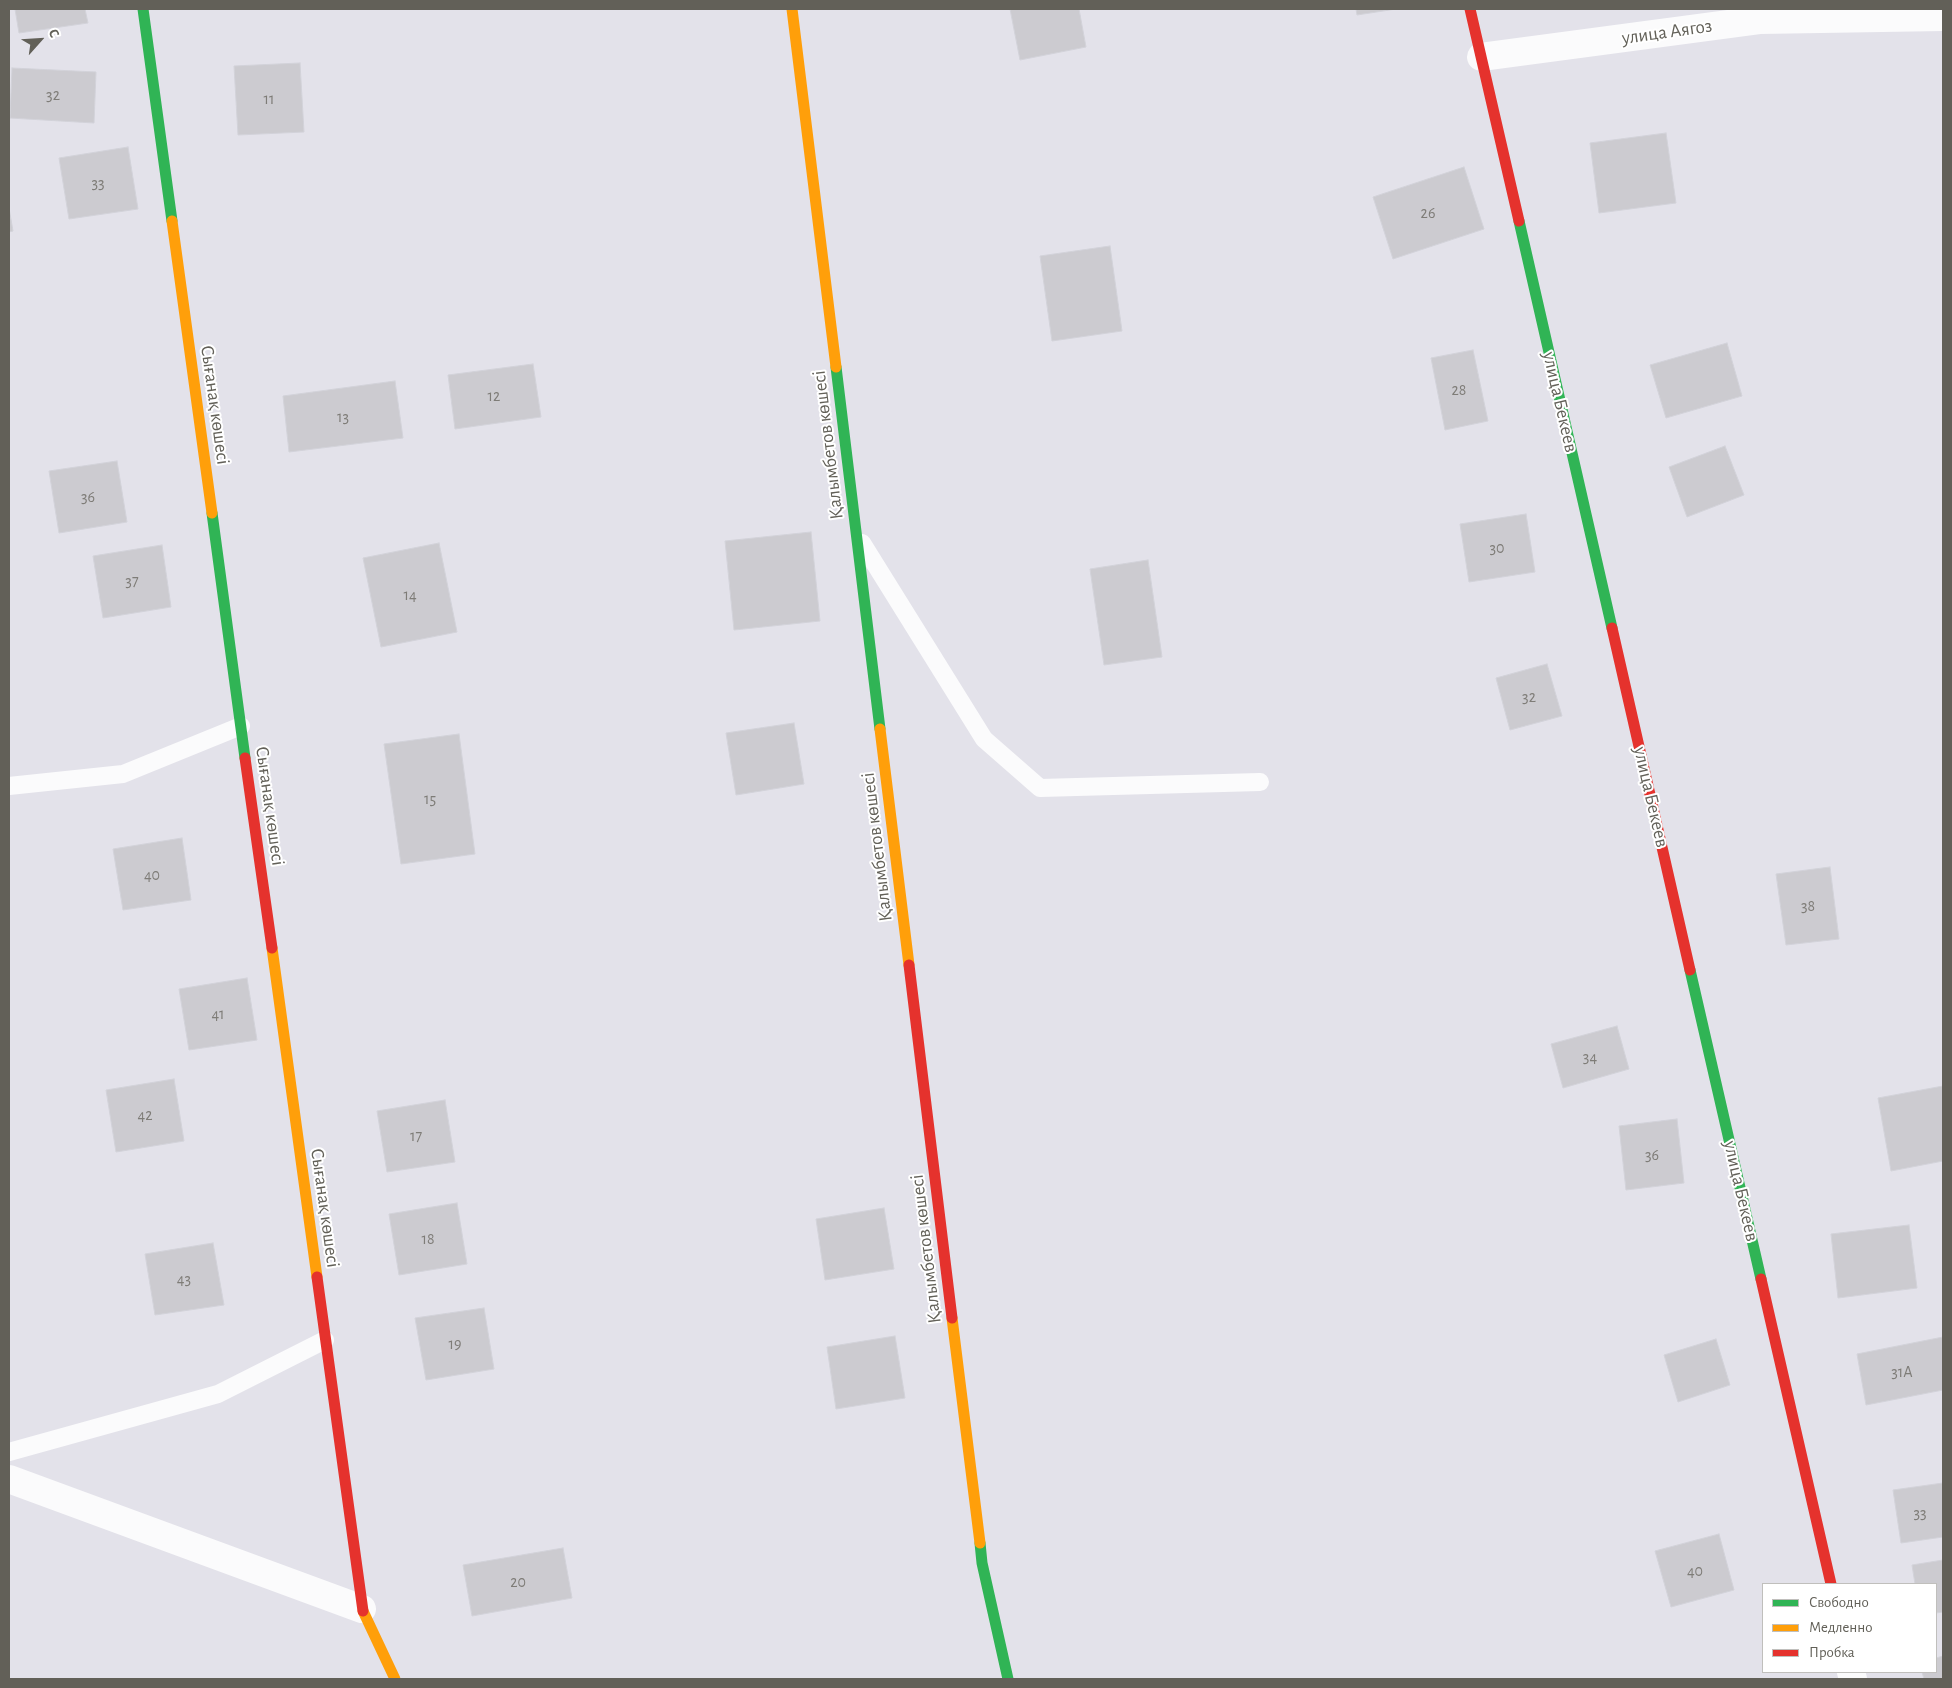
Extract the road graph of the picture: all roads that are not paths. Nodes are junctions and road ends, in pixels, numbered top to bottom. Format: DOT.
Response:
graph roads {
  1 [pos="143,9"];
  2 [pos="792,9"];
  3 [pos="1470,9"];
  4 [pos="1943,17"];
  5 [pos="1481,57"];
  6 [pos="856,534"];
  7 [pos="241,726"];
  8 [pos="1260,782"];
  9 [pos="9,786"];
  10 [pos="325,1340"];
  11 [pos="9,1452"];
  12 [pos="9,1479"];
  13 [pos="1831,1583"];
  14 [pos="362,1609"];
  15 [pos="395,1679"];
  16 [pos="1008,1679"];
  1 -- 7 [label="street, Сығанақ көшесі"];
  2 -- 6 [label="street, Қалымбетов көшесі"];
  3 -- 5 [label="street, улица Бекеев"];
  4 -- 5 [label="street, улица Аягоз"];
  5 -- 13 [label="street, улица Бекеев"];
  6 -- 8 [label="lane"];
  6 -- 16 [label="street, Қалымбетов көшесі"];
  7 -- 9 [label="lane"];
  7 -- 10 [label="street, Сығанақ көшесі"];
  10 -- 11 [label="lane"];
  10 -- 14 [label="street, Сығанақ көшесі"];
  12 -- 14 [label="street"];
  14 -- 15 [label="street, Сығанақ көшесі"];
}
